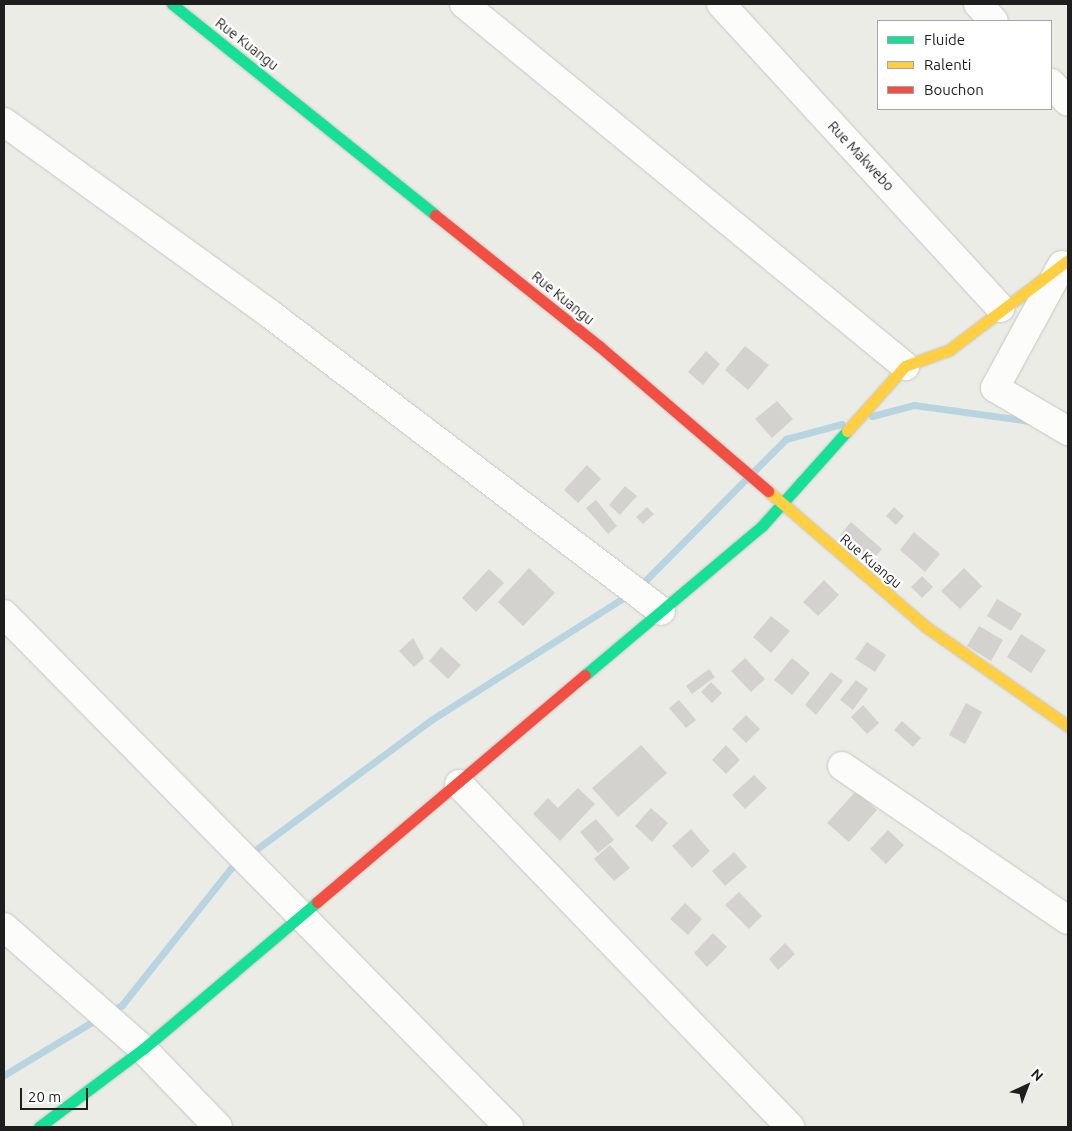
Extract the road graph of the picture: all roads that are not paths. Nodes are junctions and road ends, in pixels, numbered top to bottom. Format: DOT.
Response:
graph roads {
  1 [pos="172,4"];
  2 [pos="464,4"];
  3 [pos="720,4"];
  4 [pos="978,4"];
  5 [pos="993,20"];
  6 [pos="1052,84"];
  7 [pos="1068,102"];
  8 [pos="4,122"];
  9 [pos="1065,263"];
  10 [pos="1001,308"];
  11 [pos="905,366"];
  12 [pos="1068,431"];
  13 [pos="782,505"];
  14 [pos="661,611"];
  15 [pos="4,614"];
  16 [pos="1068,726"];
  17 [pos="842,766"];
  18 [pos="460,784"];
  19 [pos="300,913"];
  20 [pos="1068,920"];
  21 [pos="4,927"];
  22 [pos="143,1049"];
  23 [pos="39,1127"];
  24 [pos="218,1127"];
  25 [pos="509,1127"];
  26 [pos="790,1127"];
  1 -- 13 [label="street, Rue Kuangu"];
  2 -- 11 [label="street"];
  3 -- 10 [label="street, Rue Makwebo"];
  4 -- 5 [label="street"];
  6 -- 7 [label="street"];
  8 -- 14 [label="street"];
  9 -- 10 [label="street"];
  9 -- 12 [label="street"];
  10 -- 11 [label="street"];
  11 -- 13 [label="street"];
  13 -- 14 [label="street"];
  13 -- 16 [label="street, Rue Kuangu"];
  14 -- 18 [label="street"];
  15 -- 19 [label="street"];
  17 -- 20 [label="street"];
  18 -- 19 [label="street"];
  18 -- 26 [label="street"];
  19 -- 22 [label="street"];
  19 -- 25 [label="street"];
  21 -- 22 [label="street"];
  22 -- 23 [label="street"];
  22 -- 24 [label="street"];
}
